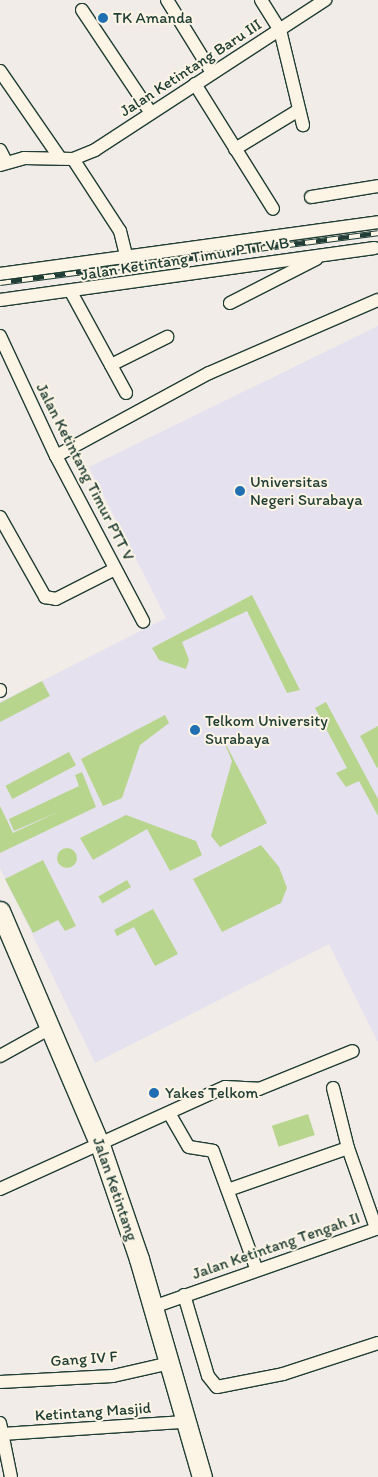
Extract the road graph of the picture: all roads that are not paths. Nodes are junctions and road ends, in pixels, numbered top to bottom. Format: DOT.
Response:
graph roads {
  1 [pos="167,0"];
  2 [pos="261,0"];
  3 [pos="325,0"];
  4 [pos="82,10"];
  5 [pos="280,30"];
  6 [pos="0,71"];
  7 [pos="212,73"];
  8 [pos="195,84"];
  9 [pos="300,110"];
  10 [pos="150,113"];
  11 [pos="303,125"];
  12 [pos="235,149"];
  13 [pos="0,150"];
  14 [pos="66,158"];
  15 [pos="3,163"];
  16 [pos="378,186"];
  17 [pos="311,197"];
  18 [pos="274,209"];
  19 [pos="378,222"];
  20 [pos="374,248"];
  21 [pos="327,254"];
  22 [pos="126,255"];
  23 [pos="0,274"];
  24 [pos="71,292"];
  25 [pos="0,300"];
  26 [pos="378,300"];
  27 [pos="230,303"];
  28 [pos="0,336"];
  29 [pos="167,337"];
  30 [pos="111,365"];
  31 [pos="126,393"];
  32 [pos="56,456"];
  33 [pos="0,516"];
  34 [pos="115,569"];
  35 [pos="143,621"];
  36 [pos="0,911"];
  37 [pos="52,1027"];
  38 [pos="353,1050"];
  39 [pos="0,1056"];
  40 [pos="333,1088"];
  41 [pos="169,1113"];
  42 [pos="100,1145"];
  43 [pos="348,1148"];
  44 [pos="0,1189"];
  45 [pos="228,1190"];
  46 [pos="377,1228"];
  47 [pos="256,1268"];
  48 [pos="184,1295"];
  49 [pos="153,1307"];
  50 [pos="378,1343"];
  51 [pos="170,1363"];
  52 [pos="0,1382"];
  53 [pos="185,1422"];
  54 [pos="1,1429"];
  55 [pos="4,1464"];
  56 [pos="11,1477"];
  57 [pos="202,1477"];
  1 -- 7 [label="street"];
  2 -- 5 [label="street"];
  3 -- 5 [label="street, Jalan Ketintang Baru III"];
  4 -- 10 [label="street"];
  5 -- 7 [label="street, Jalan Ketintang Baru III"];
  5 -- 9 [label="street"];
  6 -- 14 [label="street"];
  7 -- 8 [label="street, Jalan Ketintang Baru III"];
  8 -- 10 [label="street, Jalan Ketintang Baru III"];
  8 -- 12 [label="street"];
  9 -- 11 [label="street"];
  9 -- 12 [label="street"];
  10 -- 14 [label="street, Jalan Ketintang Baru III"];
  12 -- 18 [label="street"];
  13 -- 15 [label="street"];
  14 -- 15 [label="street, Jalan Ketintang Baru III"];
  14 -- 22 [label="street"];
  16 -- 17 [label="street"];
  19 -- 22 [label="street"];
  20 -- 21 [label="street, Jalan Ketintang Timur PTT V B"];
  21 -- 24 [label="street, Jalan Ketintang Timur PTT V B"];
  21 -- 27 [label="street"];
  22 -- 23 [label="street"];
  24 -- 25 [label="street, Jalan Ketintang Timur PTT V B"];
  24 -- 30 [label="street"];
  26 -- 32 [label="street"];
  28 -- 32 [label="street, Jalan Ketintang Timur PTT V"];
  29 -- 30 [label="street"];
  30 -- 31 [label="street"];
  32 -- 34 [label="street, Jalan Ketintang Timur PTT V"];
  33 -- 34 [label="street"];
  34 -- 35 [label="street, Jalan Ketintang Timur PTT V"];
  36 -- 37 [label="street, Jalan Ketintang"];
  37 -- 39 [label="street"];
  37 -- 42 [label="street, Jalan Ketintang"];
  38 -- 41 [label="street"];
  40 -- 43 [label="street"];
  41 -- 42 [label="street"];
  41 -- 45 [label="street"];
  42 -- 44 [label="street"];
  42 -- 49 [label="street, Jalan Ketintang"];
  43 -- 45 [label="street"];
  43 -- 46 [label="street"];
  45 -- 47 [label="street"];
  46 -- 47 [label="street, Jalan Ketintang Tengah II"];
  47 -- 48 [label="street, Jalan Ketintang Tengah II"];
  48 -- 49 [label="street, Jalan Ketintang Tengah II"];
  48 -- 50 [label="street, Jalan Ketintang Tengah II"];
  49 -- 51 [label="street, Jalan Ketintang"];
  51 -- 52 [label="street, Gang IV F"];
  51 -- 53 [label="street, Jalan Ketintang"];
  53 -- 54 [label="street, Ketintang Masjid"];
  53 -- 57 [label="street, Jalan Ketintang"];
  54 -- 55 [label="street"];
  55 -- 56 [label="street"];
}
